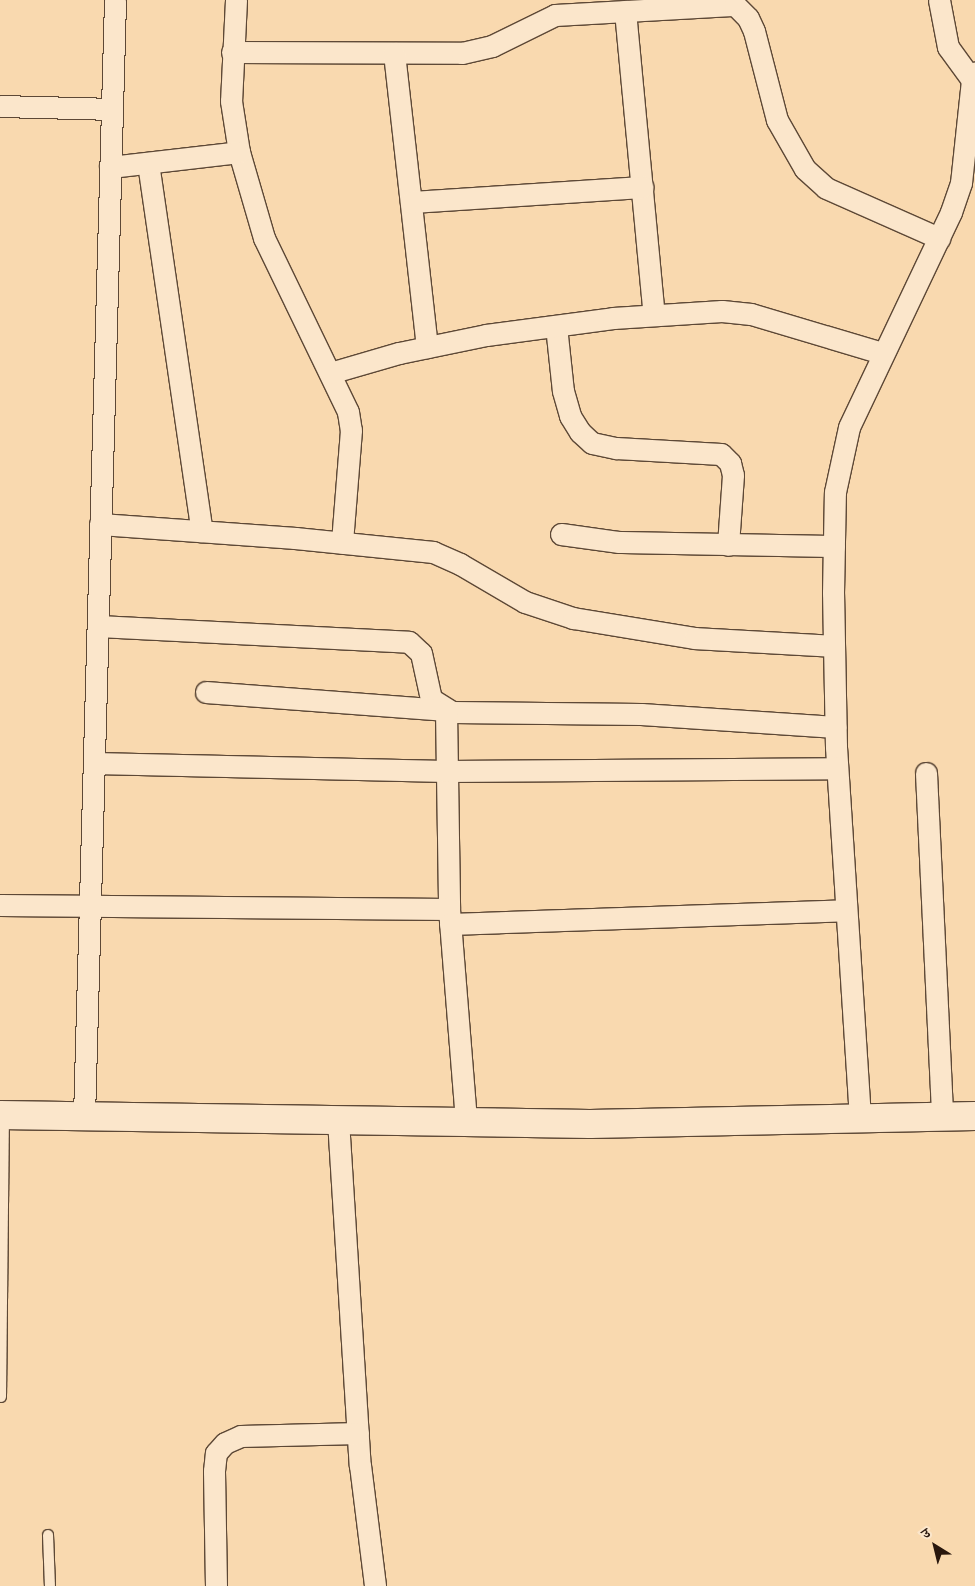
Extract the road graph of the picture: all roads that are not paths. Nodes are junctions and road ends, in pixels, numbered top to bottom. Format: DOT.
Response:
graph roads {
  1 [pos="114,0"];
  2 [pos="236,0"];
  3 [pos="939,0"];
  4 [pos="735,3"];
  5 [pos="625,11"];
  6 [pos="232,52"];
  7 [pos="394,53"];
  8 [pos="973,76"];
  9 [pos="0,106"];
  10 [pos="112,109"];
  11 [pos="239,152"];
  12 [pos="148,163"];
  13 [pos="110,167"];
  14 [pos="644,187"];
  15 [pos="411,202"];
  16 [pos="938,238"];
  17 [pos="654,315"];
  18 [pos="556,326"];
  19 [pos="428,347"];
  20 [pos="882,353"];
  21 [pos="330,373"];
  22 [pos="100,524"];
  23 [pos="202,531"];
  24 [pos="561,534"];
  25 [pos="342,543"];
  26 [pos="728,545"];
  27 [pos="834,546"];
  28 [pos="98,626"];
  29 [pos="834,646"];
  30 [pos="206,692"];
  31 [pos="446,710"];
  32 [pos="836,727"];
  33 [pos="94,763"];
  34 [pos="837,768"];
  35 [pos="446,771"];
  36 [pos="926,773"];
  37 [pos="0,905"];
  38 [pos="90,906"];
  39 [pos="846,910"];
  40 [pos="450,917"];
  41 [pos="2,1115"];
  42 [pos="942,1116"];
  43 [pos="975,1116"];
  44 [pos="84,1117"];
  45 [pos="860,1118"];
  46 [pos="338,1120"];
  47 [pos="466,1122"];
  48 [pos="1,1397"];
  49 [pos="358,1433"];
  50 [pos="48,1535"];
  51 [pos="50,1586"];
  52 [pos="216,1586"];
  53 [pos="375,1586"];
  1 -- 10 [label="street"];
  2 -- 6 [label="street"];
  3 -- 8 [label="street"];
  4 -- 5 [label="street"];
  4 -- 16 [label="street"];
  5 -- 7 [label="street"];
  5 -- 14 [label="street"];
  6 -- 7 [label="street"];
  6 -- 11 [label="street"];
  7 -- 15 [label="street"];
  8 -- 16 [label="street"];
  9 -- 10 [label="street"];
  10 -- 13 [label="street"];
  11 -- 12 [label="street"];
  11 -- 21 [label="street"];
  12 -- 13 [label="street"];
  12 -- 23 [label="street"];
  13 -- 22 [label="street"];
  14 -- 15 [label="street"];
  14 -- 17 [label="street"];
  15 -- 19 [label="street"];
  16 -- 20 [label="street"];
  17 -- 18 [label="street"];
  17 -- 20 [label="street"];
  18 -- 19 [label="street"];
  18 -- 26 [label="street"];
  19 -- 21 [label="street"];
  20 -- 27 [label="street"];
  21 -- 25 [label="street"];
  22 -- 23 [label="street"];
  22 -- 28 [label="street"];
  23 -- 25 [label="street"];
  24 -- 26 [label="street"];
  25 -- 29 [label="street"];
  26 -- 27 [label="street"];
  27 -- 29 [label="street"];
  28 -- 31 [label="street"];
  28 -- 33 [label="street"];
  29 -- 32 [label="street"];
  30 -- 31 [label="street"];
  31 -- 32 [label="street"];
  31 -- 35 [label="street"];
  32 -- 34 [label="street"];
  33 -- 35 [label="street"];
  33 -- 38 [label="street"];
  34 -- 35 [label="street"];
  34 -- 39 [label="street"];
  35 -- 40 [label="street"];
  36 -- 42 [label="street"];
  37 -- 38 [label="street"];
  38 -- 40 [label="street"];
  38 -- 44 [label="street"];
  39 -- 40 [label="street"];
  39 -- 45 [label="street"];
  40 -- 47 [label="street"];
  41 -- 44 [label="main road"];
  41 -- 48 [label="lane"];
  42 -- 43 [label="main road"];
  42 -- 45 [label="main road"];
  44 -- 46 [label="main road"];
  45 -- 47 [label="main road"];
  46 -- 47 [label="main road"];
  46 -- 49 [label="street"];
  49 -- 52 [label="street"];
  49 -- 53 [label="street"];
  50 -- 51 [label="lane"];
}
